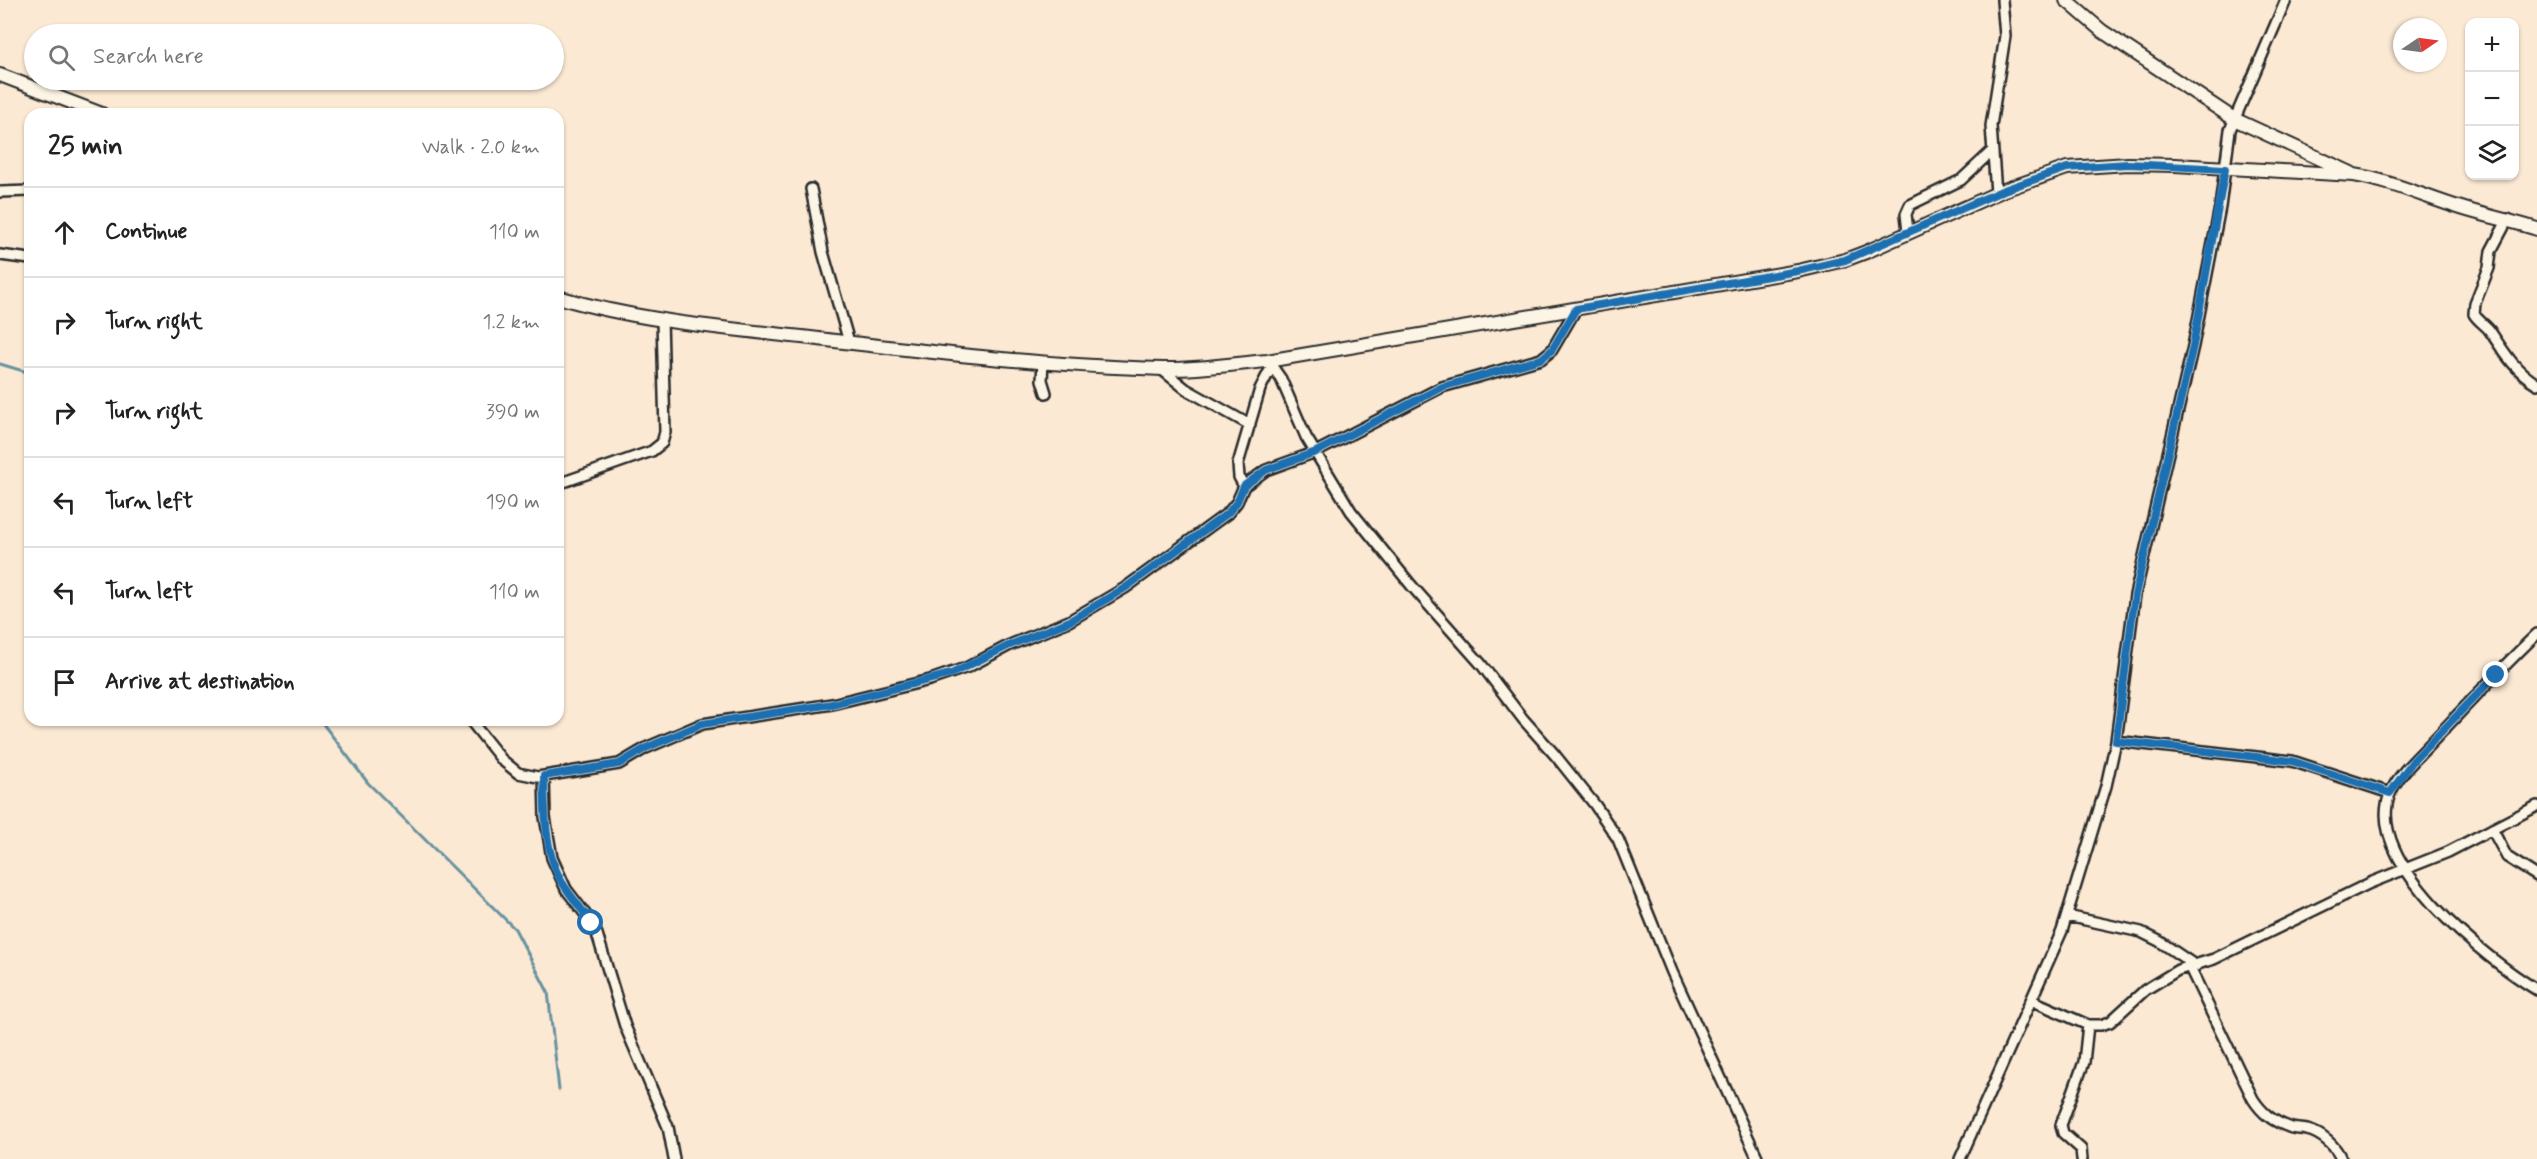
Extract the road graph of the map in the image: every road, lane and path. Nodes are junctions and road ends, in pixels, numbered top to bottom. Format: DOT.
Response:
graph roads {
  1 [pos="2002,0"];
  2 [pos="2066,0"];
  3 [pos="2286,0"];
  4 [pos="0,75"];
  5 [pos="24,84"];
  6 [pos="39,90"];
  7 [pos="86,108"];
  8 [pos="2234,119"];
  9 [pos="1992,151"];
  10 [pos="2225,169"];
  11 [pos="2354,175"];
  12 [pos="811,189"];
  13 [pos="24,191"];
  14 [pos="0,192"];
  15 [pos="1996,193"];
  16 [pos="2508,219"];
  17 [pos="2537,229"];
  18 [pos="1908,232"];
  19 [pos="0,255"];
  20 [pos="24,258"];
  21 [pos="564,299"];
  22 [pos="1576,309"];
  23 [pos="662,319"];
  24 [pos="849,342"];
  25 [pos="1043,362"];
  26 [pos="1272,363"];
  27 [pos="1161,369"];
  28 [pos="2537,384"];
  29 [pos="1046,393"];
  30 [pos="1250,425"];
  31 [pos="1316,452"];
  32 [pos="564,482"];
  33 [pos="1244,486"];
  34 [pos="2537,634"];
  35 [pos="475,726"];
  36 [pos="2116,741"];
  37 [pos="544,776"];
  38 [pos="2390,793"];
  39 [pos="2537,806"];
  40 [pos="2492,830"];
  41 [pos="2404,870"];
  42 [pos="2537,876"];
  43 [pos="2067,916"];
  44 [pos="2193,967"];
  45 [pos="2537,990"];
  46 [pos="2031,1000"];
  47 [pos="2088,1025"];
  48 [pos="674,1159"];
  49 [pos="1758,1159"];
  50 [pos="1960,1159"];
  51 [pos="2082,1159"];
  52 [pos="2341,1159"];
  1 -- 9 [label="street"];
  2 -- 8 [label="street"];
  3 -- 8 [label="street"];
  4 -- 5 [label="street"];
  6 -- 7 [label="street"];
  8 -- 10 [label="street"];
  8 -- 11 [label="street"];
  9 -- 15 [label="street"];
  9 -- 18 [label="street"];
  10 -- 11 [label="street"];
  10 -- 15 [label="street"];
  10 -- 36 [label="street"];
  11 -- 16 [label="street"];
  12 -- 24 [label="street"];
  13 -- 14 [label="street"];
  15 -- 18 [label="street"];
  16 -- 17 [label="street"];
  16 -- 28 [label="street"];
  18 -- 22 [label="street"];
  19 -- 20 [label="street"];
  21 -- 23 [label="street"];
  22 -- 26 [label="street"];
  22 -- 31 [label="street"];
  23 -- 24 [label="street"];
  23 -- 32 [label="street"];
  24 -- 25 [label="street"];
  25 -- 27 [label="street"];
  25 -- 29 [label="street"];
  26 -- 27 [label="street"];
  26 -- 30 [label="street"];
  26 -- 31 [label="street"];
  27 -- 30 [label="street"];
  30 -- 33 [label="street"];
  31 -- 33 [label="street"];
  31 -- 49 [label="street"];
  33 -- 37 [label="street"];
  34 -- 38 [label="street"];
  35 -- 37 [label="street"];
  36 -- 38 [label="street"];
  36 -- 43 [label="street"];
  37 -- 48 [label="street"];
  38 -- 41 [label="street"];
  39 -- 40 [label="street"];
  40 -- 41 [label="street"];
  40 -- 42 [label="street"];
  41 -- 44 [label="street"];
  41 -- 45 [label="street"];
  43 -- 44 [label="street"];
  43 -- 46 [label="street"];
  44 -- 47 [label="street"];
  44 -- 52 [label="street"];
  46 -- 47 [label="street"];
  46 -- 50 [label="street"];
  47 -- 51 [label="street"];
}
